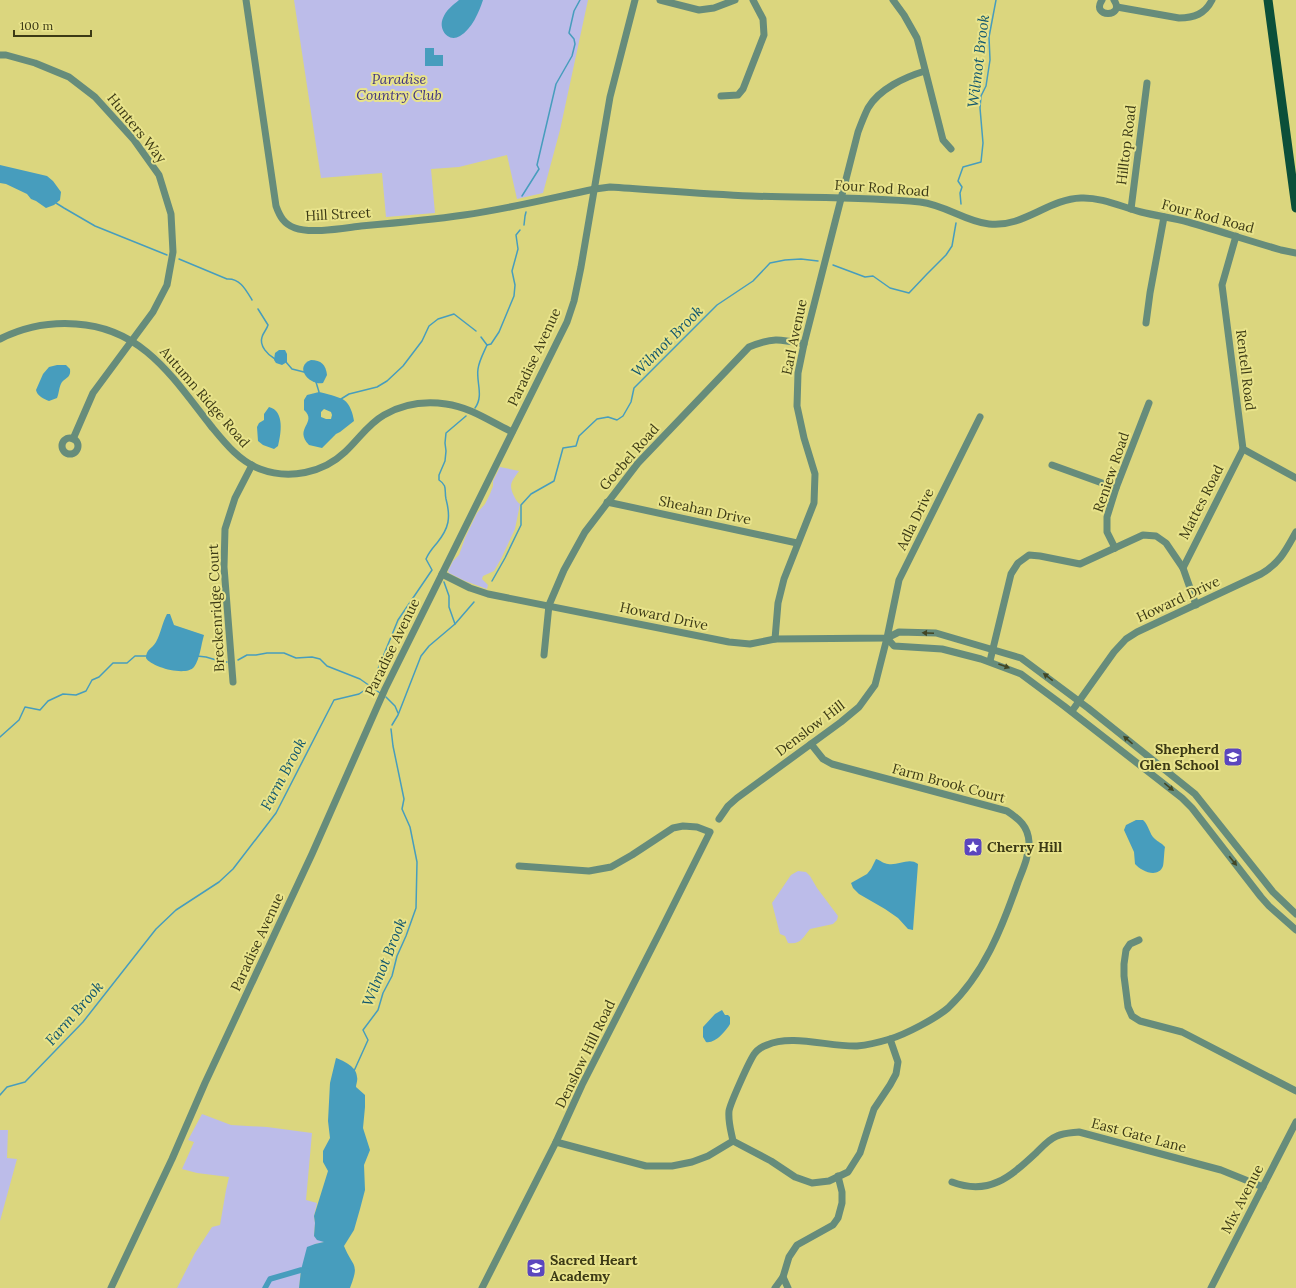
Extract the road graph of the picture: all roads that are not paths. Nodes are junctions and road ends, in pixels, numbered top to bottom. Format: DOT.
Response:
graph roads {
  1 [pos="246,0"];
  2 [pos="635,0"];
  3 [pos="660,0"];
  4 [pos="735,0"];
  5 [pos="753,0"];
  6 [pos="893,0"];
  7 [pos="1102,0"];
  8 [pos="1212,0"];
  9 [pos="1268,0"];
  10 [pos="1116,4"];
  11 [pos="0,55"];
  12 [pos="925,71"];
  13 [pos="1147,84"];
  14 [pos="721,96"];
  15 [pos="951,149"];
  16 [pos="595,189"];
  17 [pos="842,198"];
  18 [pos="1296,208"];
  19 [pos="1131,209"];
  20 [pos="1164,217"];
  21 [pos="1236,236"];
  22 [pos="1296,252"];
  23 [pos="1146,323"];
  24 [pos="0,339"];
  25 [pos="132,341"];
  26 [pos="804,344"];
  27 [pos="1149,403"];
  28 [pos="980,417"];
  29 [pos="512,432"];
  30 [pos="73,439"];
  31 [pos="1243,449"];
  32 [pos="252,465"];
  33 [pos="1052,465"];
  34 [pos="1296,478"];
  35 [pos="1116,488"];
  36 [pos="607,502"];
  37 [pos="1296,532"];
  38 [pos="797,543"];
  39 [pos="1115,548"];
  40 [pos="1183,568"];
  41 [pos="442,574"];
  42 [pos="549,605"];
  43 [pos="1196,605"];
  44 [pos="887,638"];
  45 [pos="775,639"];
  46 [pos="992,649"];
  47 [pos="544,656"];
  48 [pos="990,662"];
  49 [pos="233,682"];
  50 [pos="1079,701"];
  51 [pos="1072,712"];
  52 [pos="811,744"];
  53 [pos="1201,801"];
  54 [pos="1192,808"];
  55 [pos="719,819"];
  56 [pos="1232,840"];
  57 [pos="1222,847"];
  58 [pos="519,866"];
  59 [pos="1296,914"];
  60 [pos="1296,930"];
  61 [pos="1139,940"];
  62 [pos="890,1039"];
  63 [pos="1296,1091"];
  64 [pos="1296,1122"];
  65 [pos="733,1141"];
  66 [pos="556,1142"];
  67 [pos="838,1176"];
  68 [pos="952,1182"];
  69 [pos="1263,1187"];
  70 [pos="783,1277"];
  71 [pos="112,1288"];
  72 [pos="482,1288"];
  73 [pos="775,1288"];
  74 [pos="788,1288"];
  75 [pos="1212,1288"];
  1 -- 16 [label="street, Hill Street"];
  2 -- 16 [label="street, Paradise Avenue"];
  3 -- 4 [label="street"];
  5 -- 14 [label="street"];
  6 -- 12 [label="street"];
  7 -- 10 [label="street"];
  8 -- 10 [label="street"];
  9 -- 18 [label="main road"];
  11 -- 25 [label="street, Hunters Way"];
  12 -- 15 [label="street"];
  12 -- 17 [label="street, Earl Avenue"];
  13 -- 19 [label="street, Hilltop Road"];
  16 -- 17 [label="street, Four Rod Road"];
  16 -- 29 [label="street, Paradise Avenue"];
  17 -- 19 [label="street, Four Rod Road"];
  17 -- 26 [label="street, Earl Avenue"];
  19 -- 20 [label="street, Four Rod Road"];
  20 -- 21 [label="street, Four Rod Road"];
  20 -- 23 [label="street"];
  21 -- 22 [label="street, Four Rod Road"];
  21 -- 31 [label="street, Rentell Road"];
  24 -- 25 [label="street, Autumn Ridge Road"];
  25 -- 30 [label="street, Hunters Way"];
  25 -- 32 [label="street, Autumn Ridge Road"];
  26 -- 36 [label="street, Goebel Road"];
  26 -- 38 [label="street, Earl Avenue"];
  27 -- 35 [label="street, Reniew Road"];
  28 -- 44 [label="street, Adla Drive"];
  29 -- 32 [label="street, Autumn Ridge Road"];
  29 -- 41 [label="street, Paradise Avenue"];
  31 -- 34 [label="street"];
  31 -- 40 [label="street, Mattes Road"];
  32 -- 49 [label="street, Breckenridge Court"];
  33 -- 35 [label="street"];
  35 -- 39 [label="street, Reniew Road"];
  36 -- 38 [label="street, Sheahan Drive"];
  36 -- 42 [label="street, Goebel Road"];
  37 -- 43 [label="street, Howard Drive"];
  38 -- 45 [label="street, Earl Avenue"];
  39 -- 40 [label="street"];
  39 -- 46 [label="street"];
  40 -- 43 [label="street"];
  41 -- 42 [label="street, Howard Drive"];
  41 -- 71 [label="street, Paradise Avenue"];
  42 -- 45 [label="street, Howard Drive"];
  42 -- 47 [label="street, Goebel Road"];
  43 -- 50 [label="street, Howard Drive"];
  44 -- 45 [label="street, Howard Drive"];
  46 -- 44 [label="street, Howard Drive, one-way"];
  44 -- 48 [label="street, Howard Drive"];
  44 -- 52 [label="street, Denslow Hill"];
  46 -- 48 [label="street"];
  50 -- 46 [label="street, Howard Drive, one-way"];
  48 -- 51 [label="street, Howard Drive, one-way"];
  50 -- 51 [label="street, Howard Drive"];
  53 -- 50 [label="street, Howard Drive, one-way"];
  51 -- 54 [label="street, Howard Drive, one-way"];
  52 -- 55 [label="street, Denslow Hill"];
  52 -- 62 [label="street, Farm Brook Court"];
  53 -- 54 [label="street"];
  53 -- 56 [label="street, Howard Drive"];
  54 -- 57 [label="street, Howard Drive"];
  56 -- 57 [label="street"];
  56 -- 59 [label="street, Howard Drive"];
  57 -- 60 [label="street, Howard Drive, one-way"];
  58 -- 66 [label="street, Denslow Hill Road"];
  61 -- 63 [label="street"];
  62 -- 65 [label="street, Farm Brook Court"];
  62 -- 67 [label="street"];
  64 -- 69 [label="street, Mix Avenue"];
  65 -- 66 [label="street"];
  65 -- 67 [label="street"];
  66 -- 72 [label="street, Denslow Hill Road"];
  67 -- 70 [label="street"];
  68 -- 69 [label="street, East Gate Lane"];
  69 -- 75 [label="street, Mix Avenue"];
  70 -- 73 [label="street"];
  70 -- 74 [label="street"];
}
